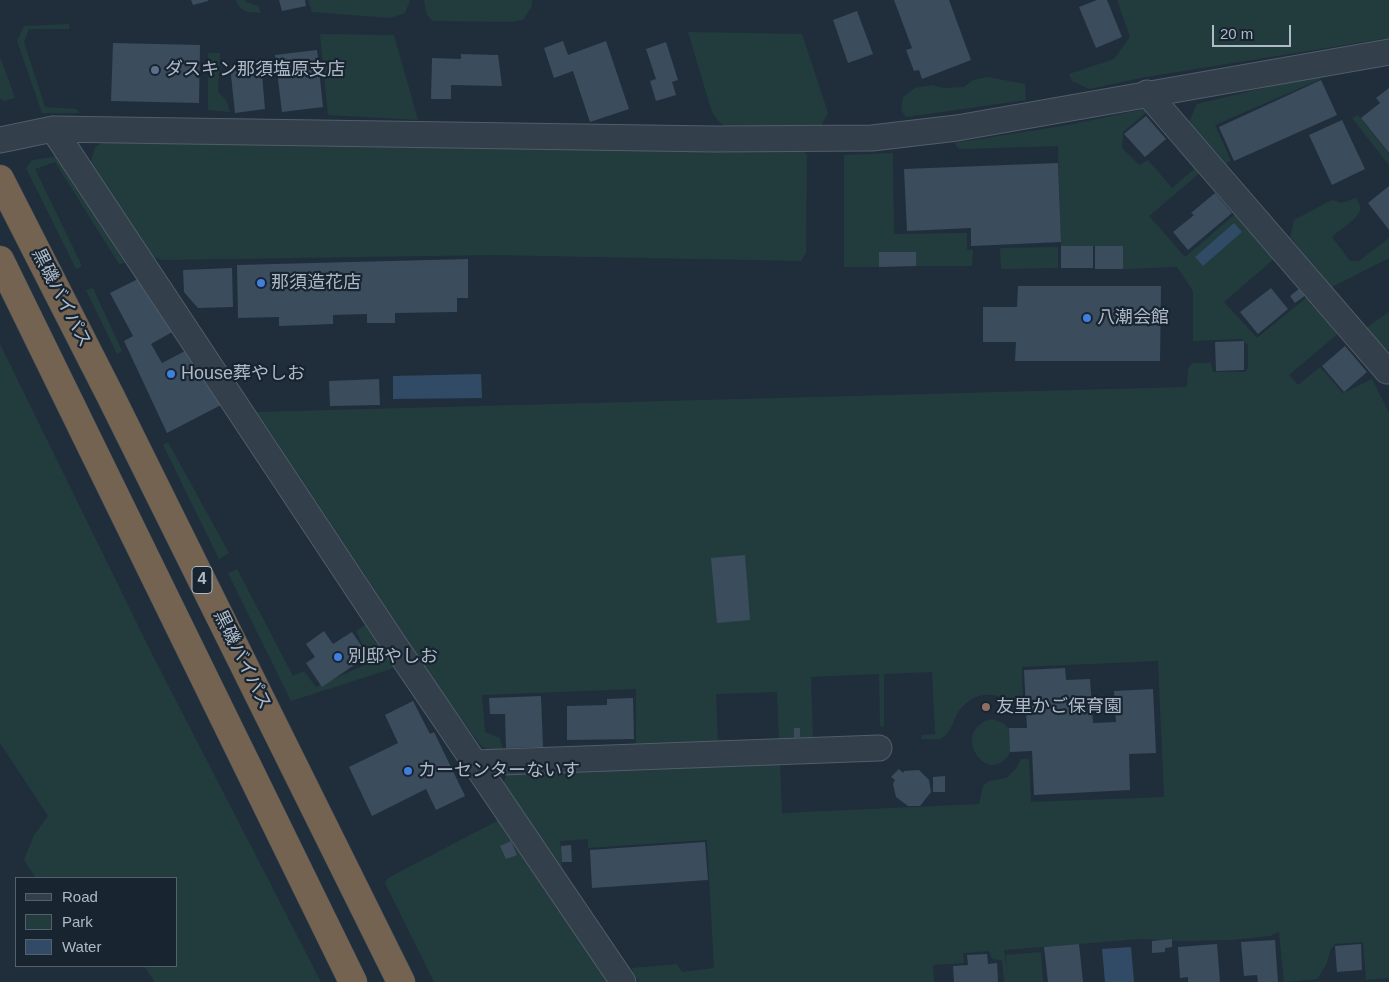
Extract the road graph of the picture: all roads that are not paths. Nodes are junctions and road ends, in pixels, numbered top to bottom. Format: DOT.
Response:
graph roads {
  1 [pos="1389,52"];
  2 [pos="1148,93"];
  3 [pos="53,128"];
  4 [pos="0,140"];
  5 [pos="0,179"];
  6 [pos="0,260"];
  7 [pos="1387,371"];
  8 [pos="879,748"];
  9 [pos="475,763"];
  10 [pos="352,982"];
  11 [pos="401,982"];
  12 [pos="623,982"];
  1 -- 2 [label="street"];
  2 -- 3 [label="street"];
  2 -- 7 [label="street"];
  3 -- 4 [label="street"];
  3 -- 9 [label="street"];
  5 -- 11 [label="highway, 黒磯バイパス / 4"];
  6 -- 10 [label="highway, 4"];
  8 -- 9 [label="street"];
  9 -- 12 [label="street"];
}
